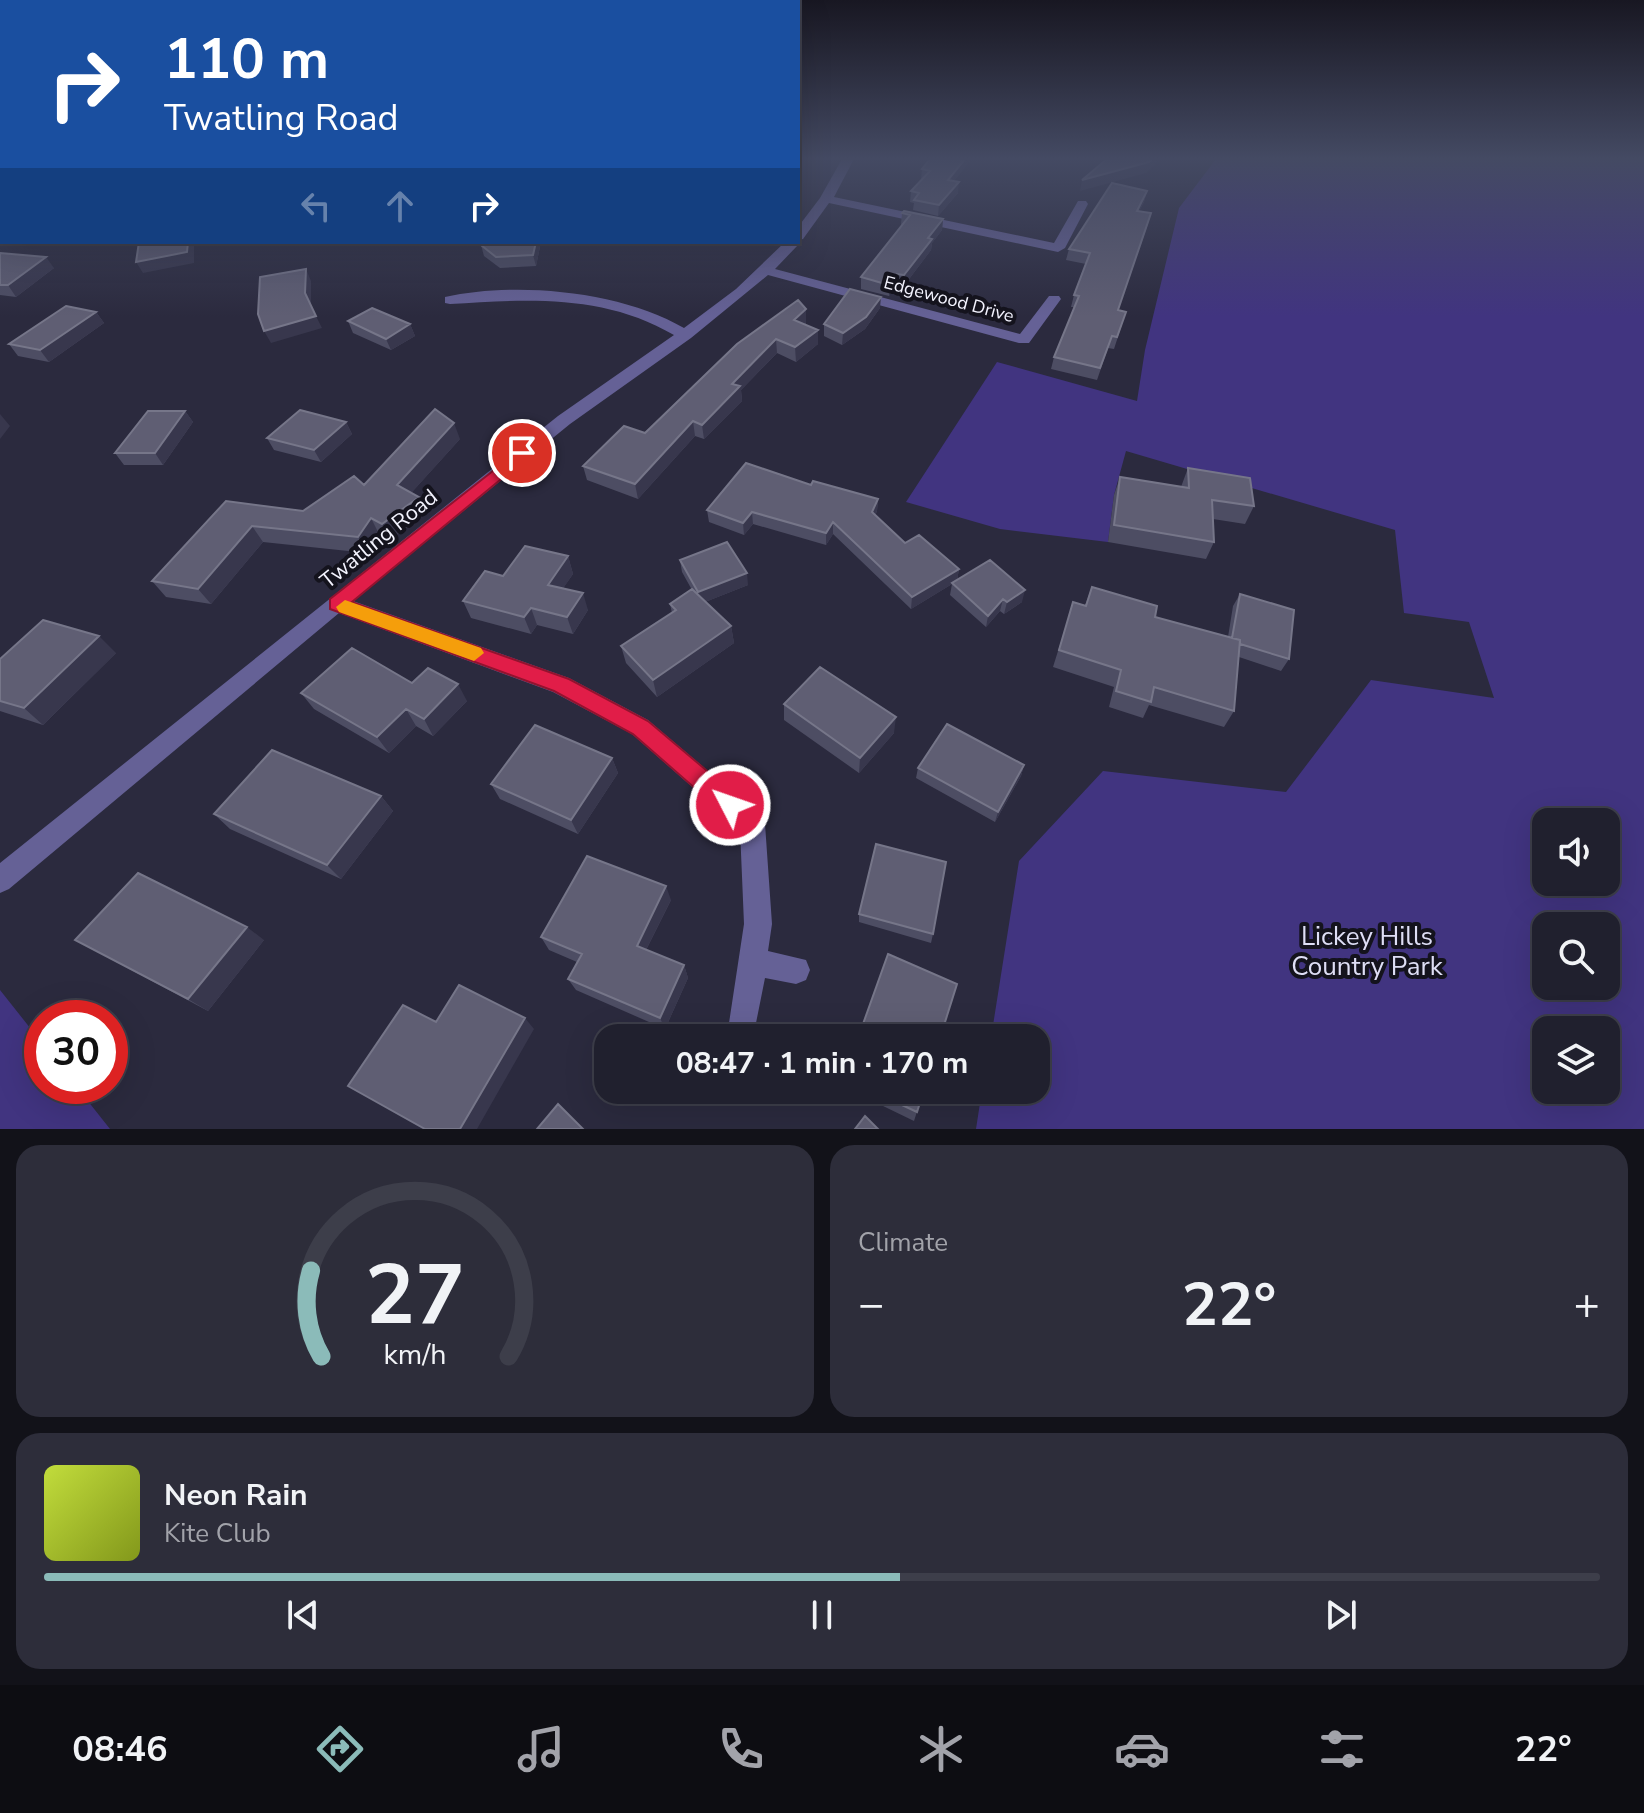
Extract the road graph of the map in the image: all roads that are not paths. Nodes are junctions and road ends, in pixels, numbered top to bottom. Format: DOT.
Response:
graph roads {
  1 [pos="816,212"];
  2 [pos="886,212"];
  3 [pos="1078,212"];
  4 [pos="800,233"];
  5 [pos="791,244"];
  6 [pos="768,271"];
  7 [pos="1054,299"];
  8 [pos="450,300"];
  9 [pos="686,335"];
  10 [pos="337,604"];
  11 [pos="0,880"];
  12 [pos="754,962"];
  13 [pos="796,970"];
  14 [pos="744,1023"];
  1 -- 4 [label="street"];
  2 -- 3 [label="street"];
  5 -- 6 [label="street, Twatling Road"];
  6 -- 7 [label="street, Edgewood Drive"];
  6 -- 9 [label="street, Twatling Road"];
  8 -- 9 [label="street"];
  9 -- 10 [label="street, Twatling Road"];
  10 -- 11 [label="street, Twatling Road"];
  10 -- 12 [label="street"];
  12 -- 13 [label="street"];
  12 -- 14 [label="street"];
}
